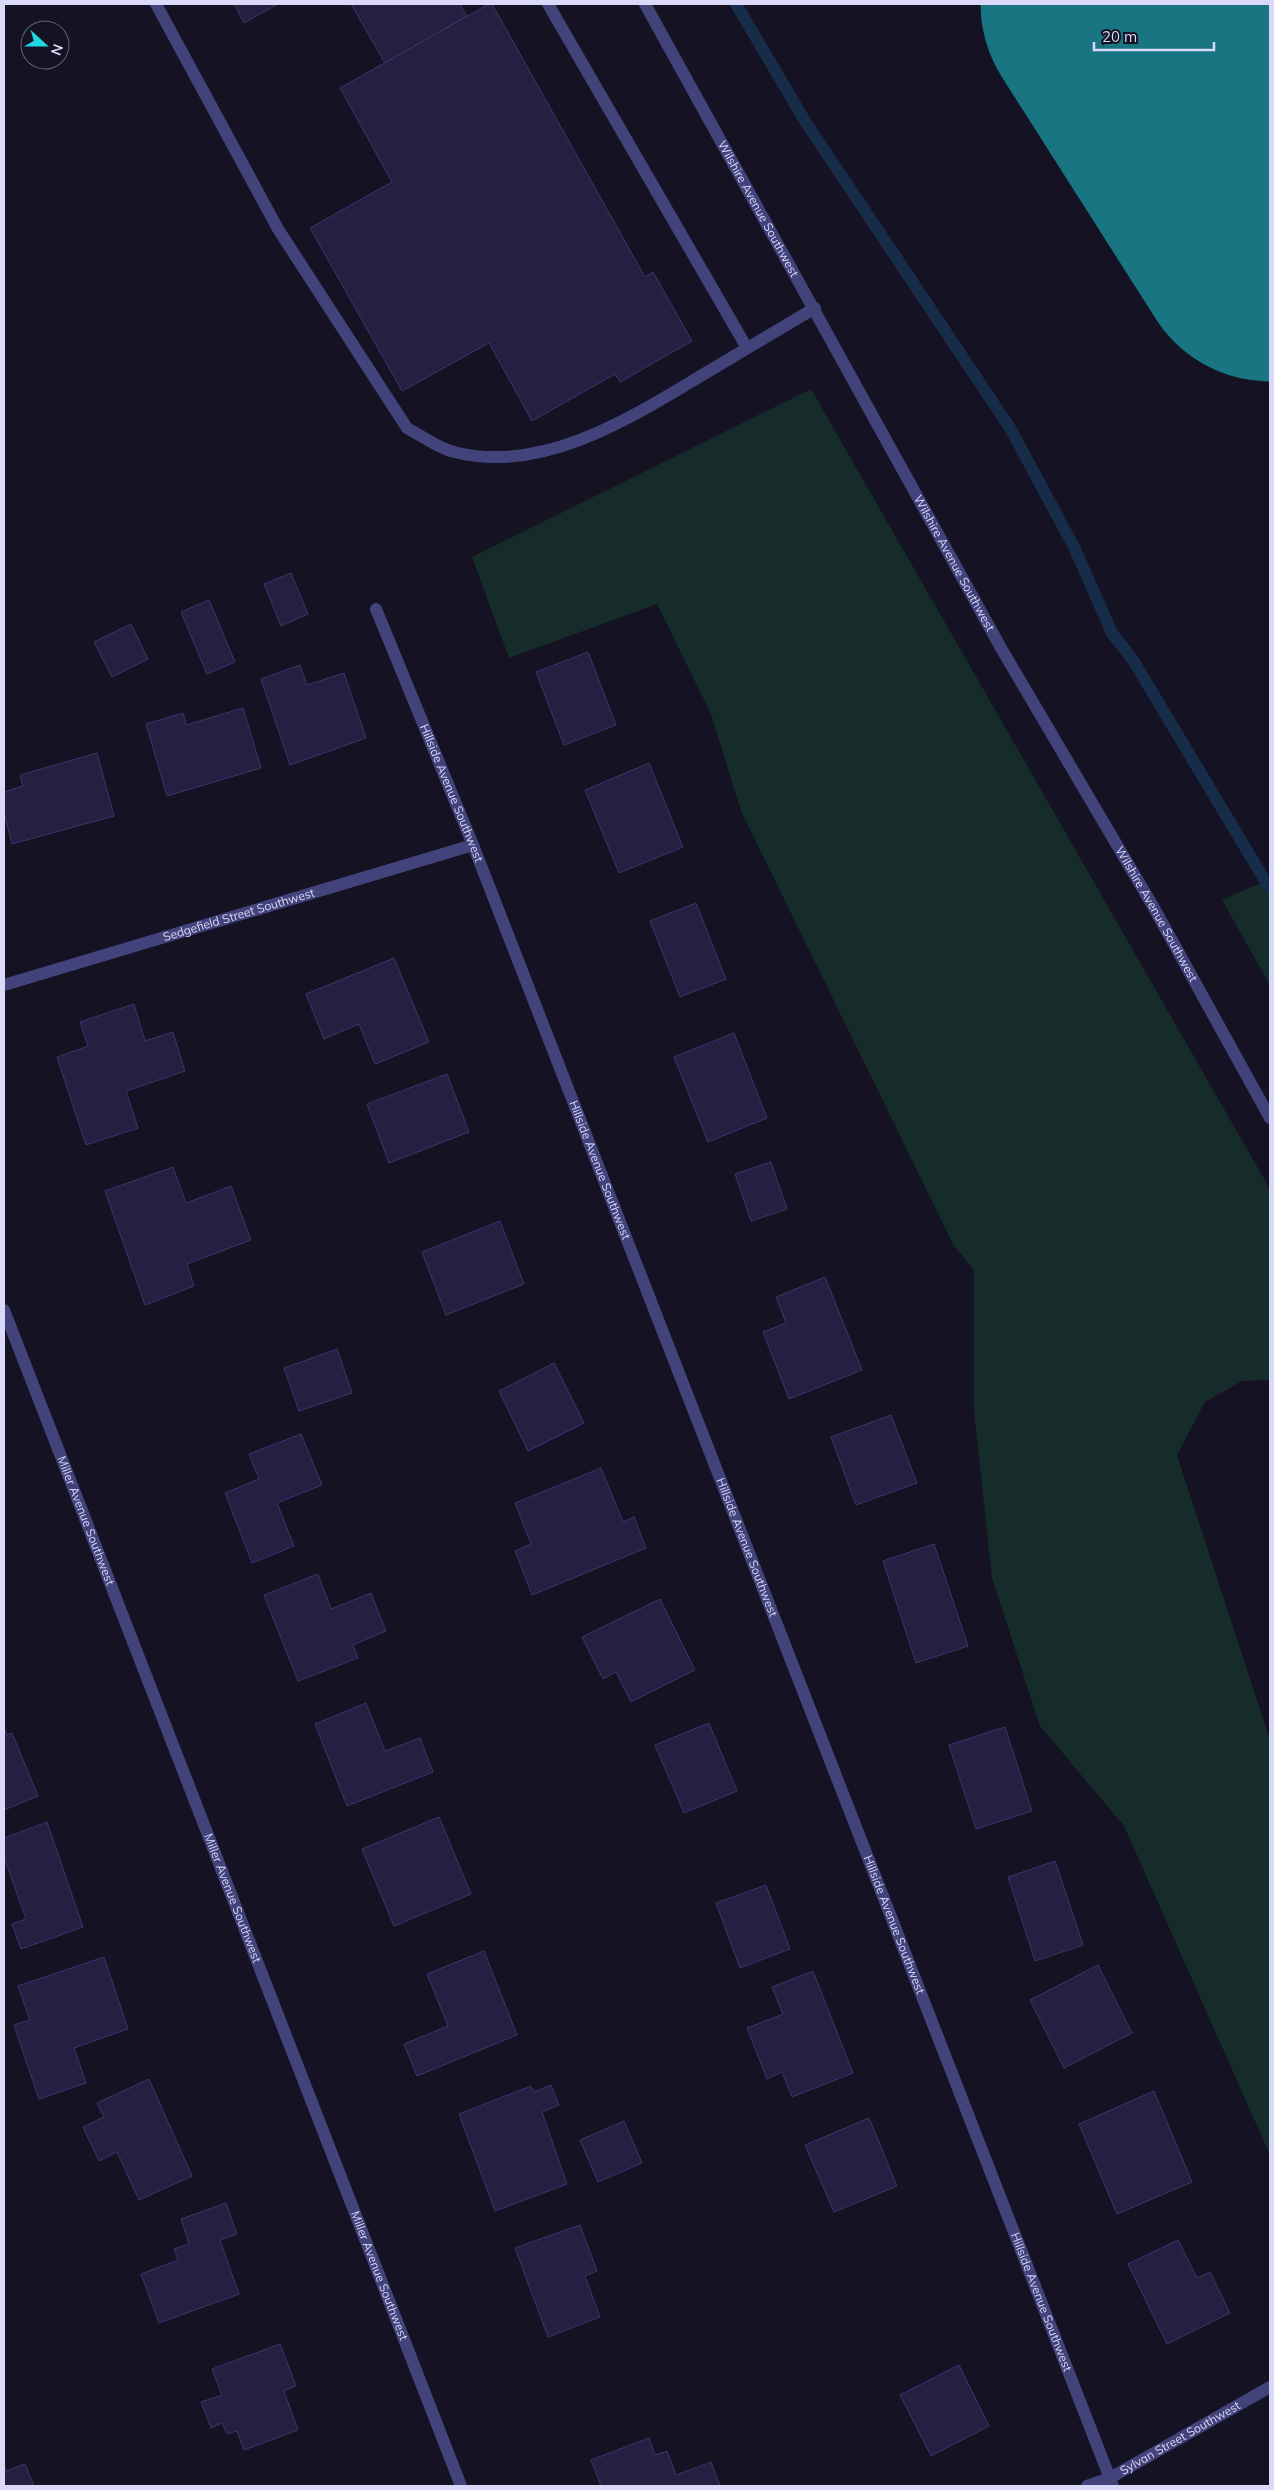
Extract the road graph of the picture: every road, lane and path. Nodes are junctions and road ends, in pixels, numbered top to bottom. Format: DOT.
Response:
graph roads {
  1 [pos="156,4"];
  2 [pos="548,4"];
  3 [pos="646,4"];
  4 [pos="815,308"];
  5 [pos="747,348"];
  6 [pos="376,609"];
  7 [pos="473,845"];
  8 [pos="4,985"];
  9 [pos="1270,1118"];
  10 [pos="4,1310"];
  11 [pos="1270,2386"];
  12 [pos="1111,2482"];
  13 [pos="461,2486"];
  14 [pos="1087,2486"];
  1 -- 5 [label="street"];
  2 -- 5 [label="street"];
  3 -- 4 [label="street, Wilshire Avenue Southwest"];
  4 -- 5 [label="street"];
  4 -- 9 [label="street, Wilshire Avenue Southwest"];
  6 -- 7 [label="street, Hillside Avenue Southwest"];
  7 -- 8 [label="street, Sedgefield Street Southwest"];
  7 -- 12 [label="street, Hillside Avenue Southwest"];
  10 -- 13 [label="street, Miller Avenue Southwest"];
  11 -- 12 [label="street, Sylvan Street Southwest"];
  12 -- 14 [label="street, Sylvan Street Southwest"];
}
